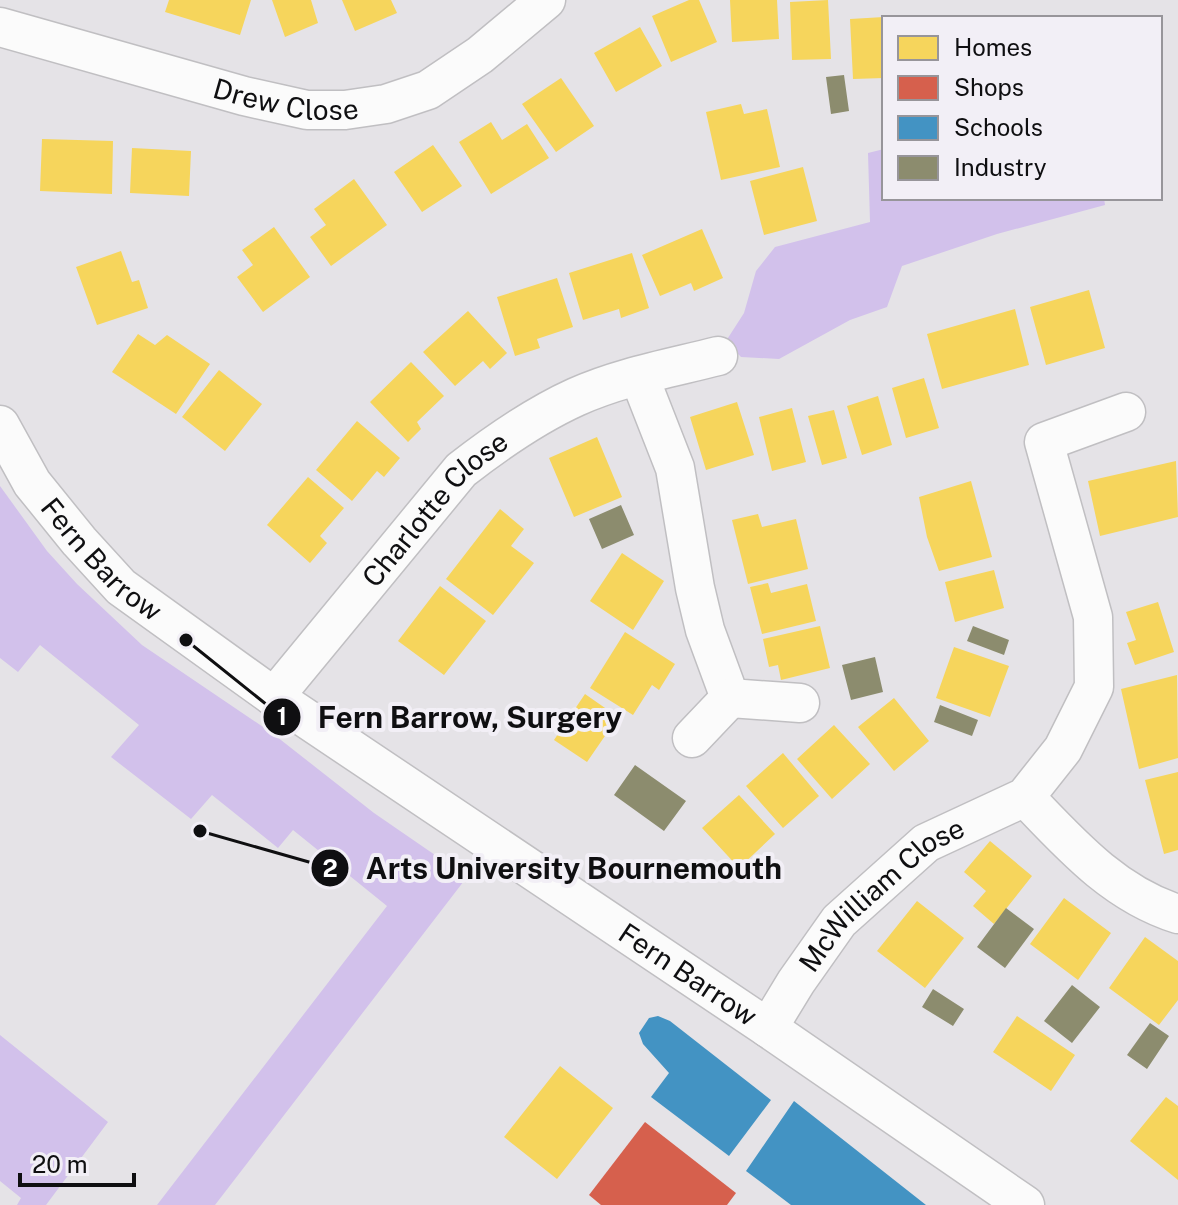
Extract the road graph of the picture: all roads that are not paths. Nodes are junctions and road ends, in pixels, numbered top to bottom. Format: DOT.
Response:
graph roads {
  1 [pos="546,0"];
  2 [pos="0,27"];
  3 [pos="718,356"];
  4 [pos="639,376"];
  5 [pos="1126,412"];
  6 [pos="0,425"];
  7 [pos="274,697"];
  8 [pos="730,698"];
  9 [pos="800,703"];
  10 [pos="692,738"];
  11 [pos="1025,797"];
  12 [pos="1178,914"];
  13 [pos="768,1028"];
  14 [pos="1025,1205"];
  1 -- 2 [label="street, Drew Close"];
  3 -- 4 [label="street, Charlotte Close"];
  4 -- 7 [label="street, Charlotte Close"];
  4 -- 8 [label="street"];
  5 -- 11 [label="street, McWilliam Close"];
  6 -- 7 [label="street, Fern Barrow"];
  7 -- 13 [label="street, Fern Barrow"];
  8 -- 9 [label="street"];
  8 -- 10 [label="street"];
  11 -- 12 [label="street"];
  11 -- 13 [label="street, McWilliam Close"];
  13 -- 14 [label="street, Fern Barrow"];
}
